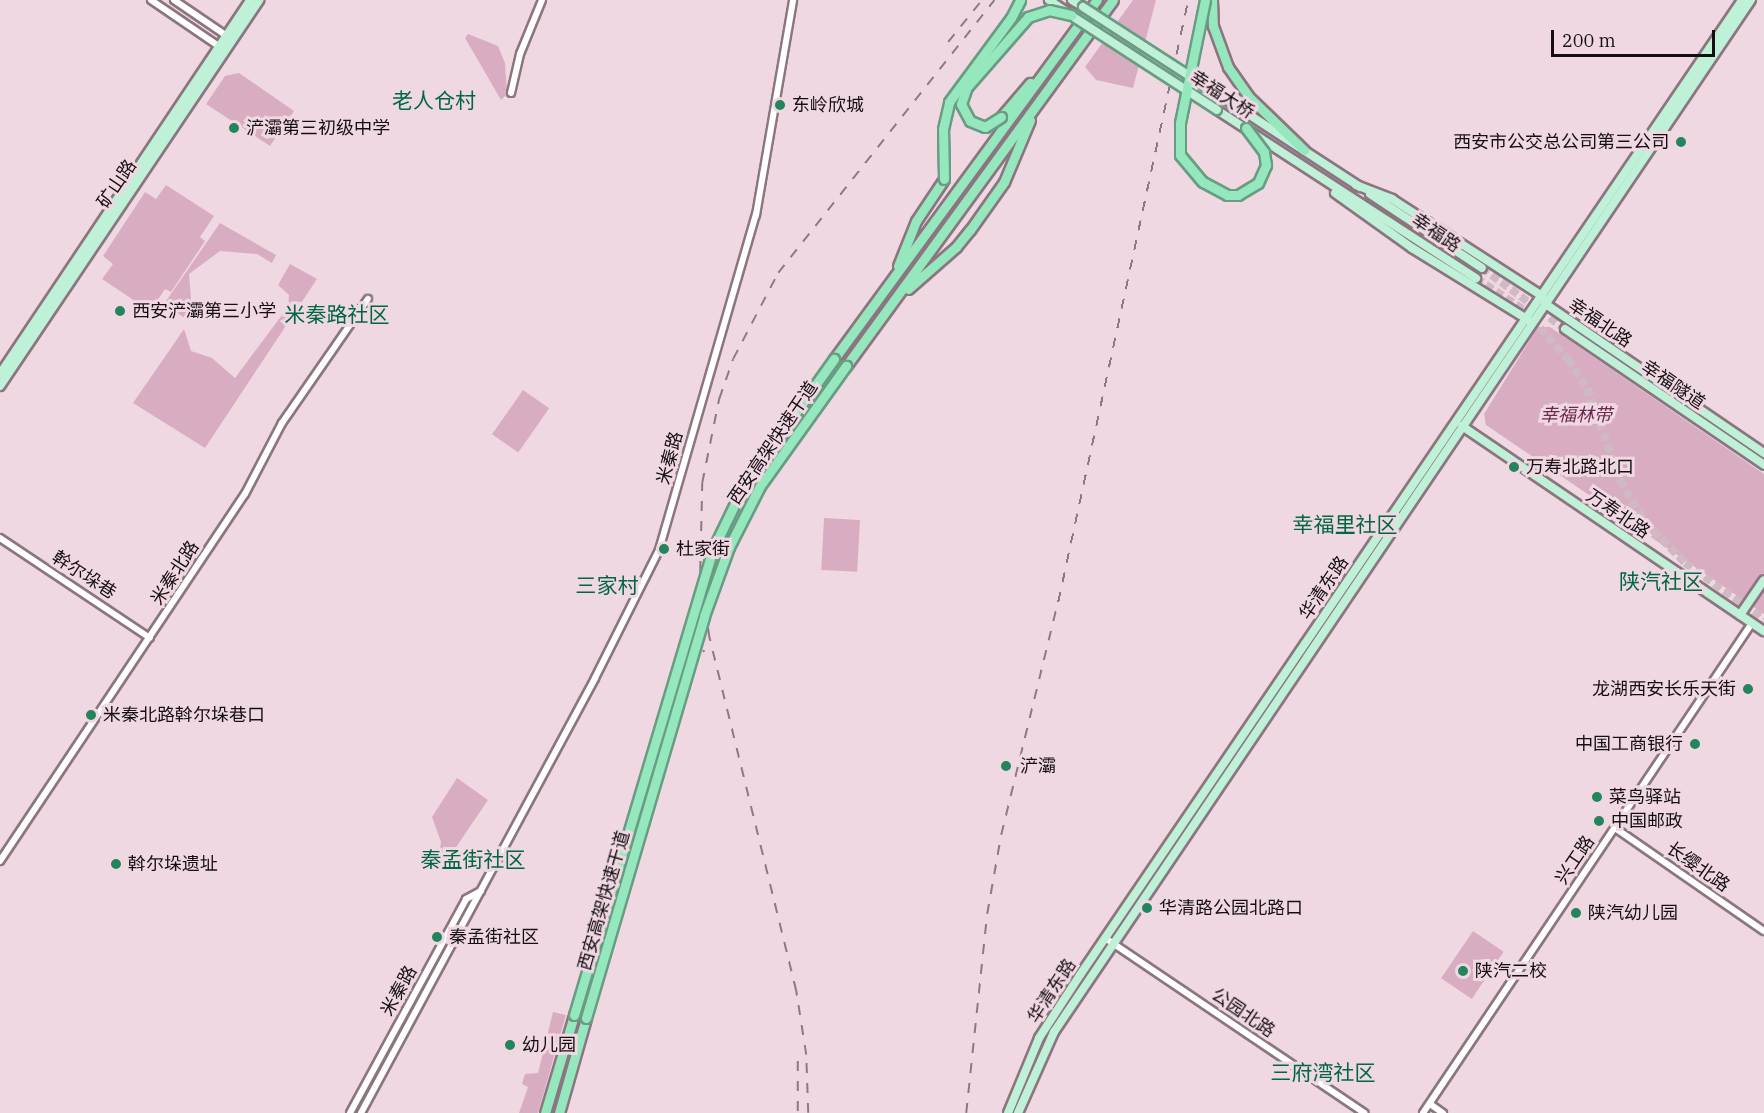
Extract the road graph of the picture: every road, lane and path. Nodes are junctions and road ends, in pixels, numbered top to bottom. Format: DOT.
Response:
graph roads {
  1 [pos="151,0"];
  2 [pos="174,0"];
  3 [pos="250,0"];
  4 [pos="260,0"];
  5 [pos="542,0"];
  6 [pos="794,0"];
  7 [pos="1020,0"];
  8 [pos="1049,0"];
  9 [pos="1072,0"];
  10 [pos="1097,0"];
  11 [pos="1113,0"];
  12 [pos="1205,0"];
  13 [pos="1212,0"];
  14 [pos="1741,0"];
  15 [pos="1751,0"];
  16 [pos="1756,0"];
  17 [pos="1071,15"];
  18 [pos="1729,34"];
  19 [pos="230,38"];
  20 [pos="1067,41"];
  21 [pos="223,49"];
  22 [pos="511,93"];
  23 [pos="1034,110"];
  24 [pos="1246,128"];
  25 [pos="1304,150"];
  26 [pos="1305,167"];
  27 [pos="1389,202"];
  28 [pos="1379,214"];
  29 [pos="1482,268"];
  30 [pos="894,277"];
  31 [pos="1476,278"];
  32 [pos="1542,296"];
  33 [pos="368,299"];
  34 [pos="891,305"];
  35 [pos="1547,305"];
  36 [pos="1526,319"];
  37 [pos="1534,324"];
  38 [pos="1565,329"];
  39 [pos="0,374"];
  40 [pos="0,386"];
  41 [pos="1455,422"];
  42 [pos="1464,428"];
  43 [pos="1764,453"];
  44 [pos="1764,465"];
  45 [pos="0,538"];
  46 [pos="1764,580"];
  47 [pos="1740,615"];
  48 [pos="1752,623"];
  49 [pos="1764,631"];
  50 [pos="150,638"];
  51 [pos="1615,828"];
  52 [pos="0,861"];
  53 [pos="482,891"];
  54 [pos="1764,931"];
  55 [pos="445,937"];
  56 [pos="1105,938"];
  57 [pos="454,942"];
  58 [pos="1113,943"];
  59 [pos="1430,1104"];
  60 [pos="1426,1112"];
  61 [pos="350,1113"];
  62 [pos="362,1113"];
  63 [pos="545,1113"];
  64 [pos="559,1113"];
  65 [pos="1008,1113"];
  66 [pos="1018,1113"];
  67 [pos="1364,1113"];
  68 [pos="1443,1113"];
  1 -- 21 [label="street"];
  2 -- 19 [label="street"];
  3 -- 19 [label="main road, 矿山路"];
  4 -- 19 [label="main road, 矿山路"];
  5 -- 22 [label="street"];
  6 -- 53 [label="street, 米秦路"];
  7 -- 30 [label="highway, bridge"];
  8 -- 17 [label="main road, 幸福大桥"];
  9 -- 25 [label="main road, 幸福大桥, bridge"];
  10 -- 20 [label="highway, 西安高架快速干道"];
  11 -- 23 [label="highway, 西安高架快速干道"];
  12 -- 24 [label="highway, bridge"];
  13 -- 25 [label="highway"];
  14 -- 32 [label="main road, 华清东路"];
  15 -- 18 [label="main road, 华清东路"];
  16 -- 18 [label="main road"];
  17 -- 20 [label="highway, bridge"];
  17 -- 24 [label="main road, 幸福大桥, bridge"];
  18 -- 35 [label="main road, 华清东路"];
  19 -- 21 [label="main road, 矿山路"];
  20 -- 30 [label="highway, 西安高架快速干道"];
  21 -- 39 [label="main road, 矿山路"];
  21 -- 40 [label="main road, 矿山路"];
  23 -- 34 [label="highway, 西安高架快速干道"];
  23 -- 34 [label="highway"];
  24 -- 26 [label="main road, 幸福大桥"];
  25 -- 27 [label="main road, 幸福大桥"];
  26 -- 28 [label="main road, 幸福大桥"];
  26 -- 36 [label="main road"];
  27 -- 29 [label="main road, 幸福路"];
  27 -- 32 [label="main road"];
  28 -- 31 [label="main road, 幸福路"];
  30 -- 63 [label="highway, 西安高架快速干道, bridge"];
  32 -- 35 [label="main road, 幸福北路"];
  32 -- 36 [label="main road, 华清东路"];
  33 -- 50 [label="street, 米秦北路"];
  34 -- 64 [label="highway, 西安高架快速干道, bridge"];
  35 -- 37 [label="main road, 华清东路"];
  35 -- 43 [label="main road, 幸福北路"];
  36 -- 37 [label="main road"];
  36 -- 41 [label="main road, 华清东路"];
  37 -- 42 [label="main road, 华清东路"];
  38 -- 44 [label="main road, 幸福隧道"];
  41 -- 42 [label="main road, 万寿北路"];
  41 -- 56 [label="main road, 华清东路"];
  42 -- 47 [label="main road, 万寿北路"];
  42 -- 58 [label="main road, 华清东路"];
  45 -- 50 [label="street, 幹尔垛巷"];
  46 -- 47 [label="main road"];
  47 -- 48 [label="main road, 万寿北路"];
  48 -- 49 [label="main road, 万寿北路"];
  48 -- 51 [label="street, 兴工路"];
  50 -- 52 [label="street, 米秦北路"];
  51 -- 54 [label="street, 长缨北路"];
  51 -- 59 [label="street, 兴工路"];
  53 -- 55 [label="street, 米秦路"];
  53 -- 57 [label="street, 米秦路"];
  55 -- 57 [label="street"];
  55 -- 61 [label="street, 米秦路"];
  56 -- 58 [label="street, 公园北路"];
  56 -- 65 [label="main road, 华清东路"];
  57 -- 62 [label="street, 米秦路"];
  58 -- 66 [label="main road, 华清东路"];
  58 -- 67 [label="street, 公园北路"];
  59 -- 60 [label="street, 兴工路"];
  59 -- 68 [label="street"];
}
